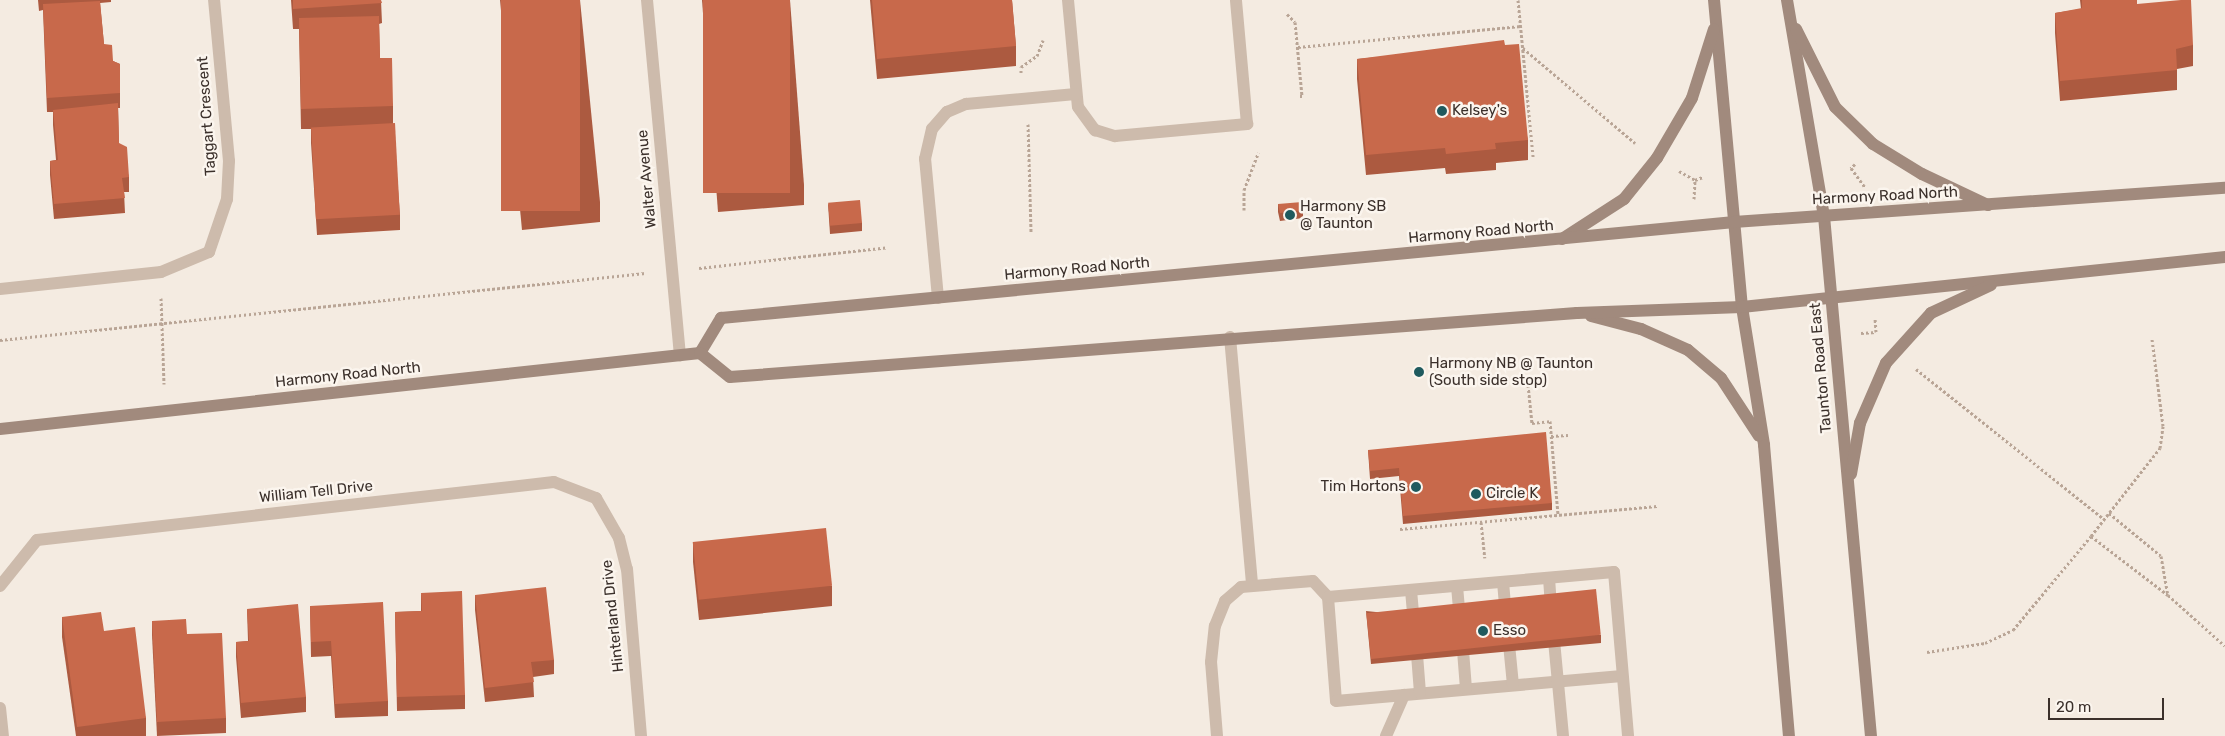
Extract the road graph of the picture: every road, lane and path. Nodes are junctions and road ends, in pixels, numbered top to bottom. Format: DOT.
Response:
graph roads {
  1 [pos="214,0"];
  2 [pos="647,0"];
  3 [pos="1068,0"];
  4 [pos="1236,0"];
  5 [pos="1518,0"];
  6 [pos="1714,0"];
  7 [pos="1787,0"];
  8 [pos="1789,13"];
  9 [pos="1287,14"];
  10 [pos="1716,24"];
  11 [pos="1520,26"];
  12 [pos="1045,31"];
  13 [pos="1298,47"];
  14 [pos="1522,47"];
  15 [pos="1022,72"];
  16 [pos="1076,94"];
  17 [pos="1297,96"];
  18 [pos="1028,123"];
  19 [pos="1639,147"];
  20 [pos="1258,153"];
  21 [pos="1533,156"];
  22 [pos="1859,160"];
  23 [pos="1677,170"];
  24 [pos="1709,174"];
  25 [pos="1695,180"];
  26 [pos="1865,188"];
  27 [pos="2225,188"];
  28 [pos="1694,202"];
  29 [pos="1990,206"];
  30 [pos="1244,210"];
  31 [pos="1824,216"];
  32 [pos="1734,222"];
  33 [pos="1031,232"];
  34 [pos="1560,241"];
  35 [pos="888,247"];
  36 [pos="2225,258"];
  37 [pos="672,270"];
  38 [pos="161,272"];
  39 [pos="2002,280"];
  40 [pos="0,289"];
  41 [pos="938,298"];
  42 [pos="1831,299"];
  43 [pos="1742,307"];
  44 [pos="1874,311"];
  45 [pos="1577,313"];
  46 [pos="160,325"];
  47 [pos="1854,334"];
  48 [pos="1230,337"];
  49 [pos="2152,339"];
  50 [pos="0,340"];
  51 [pos="700,353"];
  52 [pos="680,355"];
  53 [pos="1915,369"];
  54 [pos="1527,375"];
  55 [pos="165,412"];
  56 [pos="0,429"];
  57 [pos="1568,435"];
  58 [pos="1551,436"];
  59 [pos="1764,445"];
  60 [pos="1848,491"];
  61 [pos="596,498"];
  62 [pos="1657,506"];
  63 [pos="2109,513"];
  64 [pos="1558,515"];
  65 [pos="2104,519"];
  66 [pos="1481,522"];
  67 [pos="1400,529"];
  68 [pos="2091,536"];
  69 [pos="1485,561"];
  70 [pos="1548,578"];
  71 [pos="1503,582"];
  72 [pos="1252,585"];
  73 [pos="0,586"];
  74 [pos="1457,586"];
  75 [pos="1411,590"];
  76 [pos="2168,595"];
  77 [pos="1328,597"];
  78 [pos="2225,646"];
  79 [pos="1927,652"];
  80 [pos="1622,676"];
  81 [pos="1558,682"];
  82 [pos="1513,685"];
  83 [pos="1466,689"];
  84 [pos="1420,693"];
  85 [pos="1404,694"];
  86 [pos="0,708"];
  87 [pos="3,736"];
  88 [pos="642,736"];
  89 [pos="1217,736"];
  90 [pos="1386,736"];
  91 [pos="1563,736"];
  92 [pos="1628,736"];
  93 [pos="1789,736"];
  94 [pos="1872,736"];
  1 -- 38 [label="street, Taggart Crescent"];
  2 -- 37 [label="street, Walter Avenue"];
  3 -- 16 [label="street"];
  4 -- 16 [label="street"];
  5 -- 11 [label="path"];
  6 -- 10 [label="main road"];
  7 -- 8 [label="main road, Taunton Road East"];
  8 -- 29 [label="main road"];
  8 -- 31 [label="main road, Taunton Road East"];
  9 -- 13 [label="path"];
  10 -- 32 [label="main road"];
  10 -- 34 [label="main road"];
  11 -- 13 [label="path"];
  11 -- 14 [label="path"];
  12 -- 15 [label="path"];
  13 -- 17 [label="path"];
  14 -- 19 [label="path"];
  14 -- 21 [label="path"];
  16 -- 41 [label="street"];
  18 -- 33 [label="path"];
  20 -- 30 [label="path"];
  22 -- 26 [label="path"];
  23 -- 25 [label="path"];
  24 -- 25 [label="path"];
  25 -- 28 [label="path"];
  27 -- 29 [label="main road, Harmony Road North"];
  29 -- 31 [label="main road, Harmony Road North"];
  31 -- 32 [label="main road, Harmony Road North"];
  31 -- 42 [label="main road, Taunton Road East"];
  32 -- 34 [label="main road, Harmony Road North"];
  32 -- 43 [label="main road"];
  34 -- 41 [label="main road, Harmony Road North"];
  35 -- 37 [label="path"];
  36 -- 39 [label="main road"];
  37 -- 46 [label="path"];
  37 -- 52 [label="street, Walter Avenue"];
  38 -- 40 [label="street, Taggart Crescent"];
  38 -- 46 [label="path"];
  39 -- 42 [label="main road"];
  39 -- 60 [label="main road"];
  41 -- 51 [label="main road, Harmony Road North"];
  42 -- 43 [label="main road"];
  42 -- 60 [label="main road, Taunton Road East"];
  43 -- 45 [label="main road"];
  43 -- 59 [label="main road"];
  44 -- 47 [label="path"];
  45 -- 48 [label="main road"];
  45 -- 59 [label="main road"];
  46 -- 50 [label="path"];
  46 -- 55 [label="path"];
  48 -- 51 [label="main road"];
  48 -- 72 [label="street"];
  49 -- 63 [label="path"];
  51 -- 52 [label="main road, Harmony Road North"];
  52 -- 55 [label="main road, Harmony Road North"];
  53 -- 65 [label="path"];
  54 -- 58 [label="path"];
  55 -- 56 [label="main road, Harmony Road North"];
  57 -- 58 [label="path"];
  58 -- 64 [label="path"];
  59 -- 93 [label="main road"];
  60 -- 94 [label="main road, Taunton Road East"];
  61 -- 73 [label="street, William Tell Drive"];
  61 -- 88 [label="street, Hinterland Drive"];
  62 -- 64 [label="path"];
  63 -- 65 [label="path"];
  63 -- 76 [label="path"];
  64 -- 66 [label="path"];
  65 -- 68 [label="path"];
  66 -- 67 [label="path"];
  66 -- 69 [label="path"];
  68 -- 76 [label="path"];
  68 -- 79 [label="path"];
  70 -- 71 [label="street"];
  70 -- 80 [label="street"];
  70 -- 81 [label="street"];
  71 -- 74 [label="street"];
  71 -- 82 [label="street"];
  72 -- 77 [label="street"];
  72 -- 89 [label="street"];
  74 -- 75 [label="street"];
  74 -- 83 [label="street"];
  75 -- 77 [label="street"];
  75 -- 84 [label="street"];
  76 -- 78 [label="path"];
  77 -- 85 [label="street"];
  80 -- 81 [label="street"];
  80 -- 92 [label="street"];
  81 -- 82 [label="street"];
  81 -- 91 [label="street"];
  82 -- 83 [label="street"];
  83 -- 84 [label="street"];
  84 -- 85 [label="street"];
  85 -- 90 [label="street"];
  86 -- 87 [label="street"];
}
